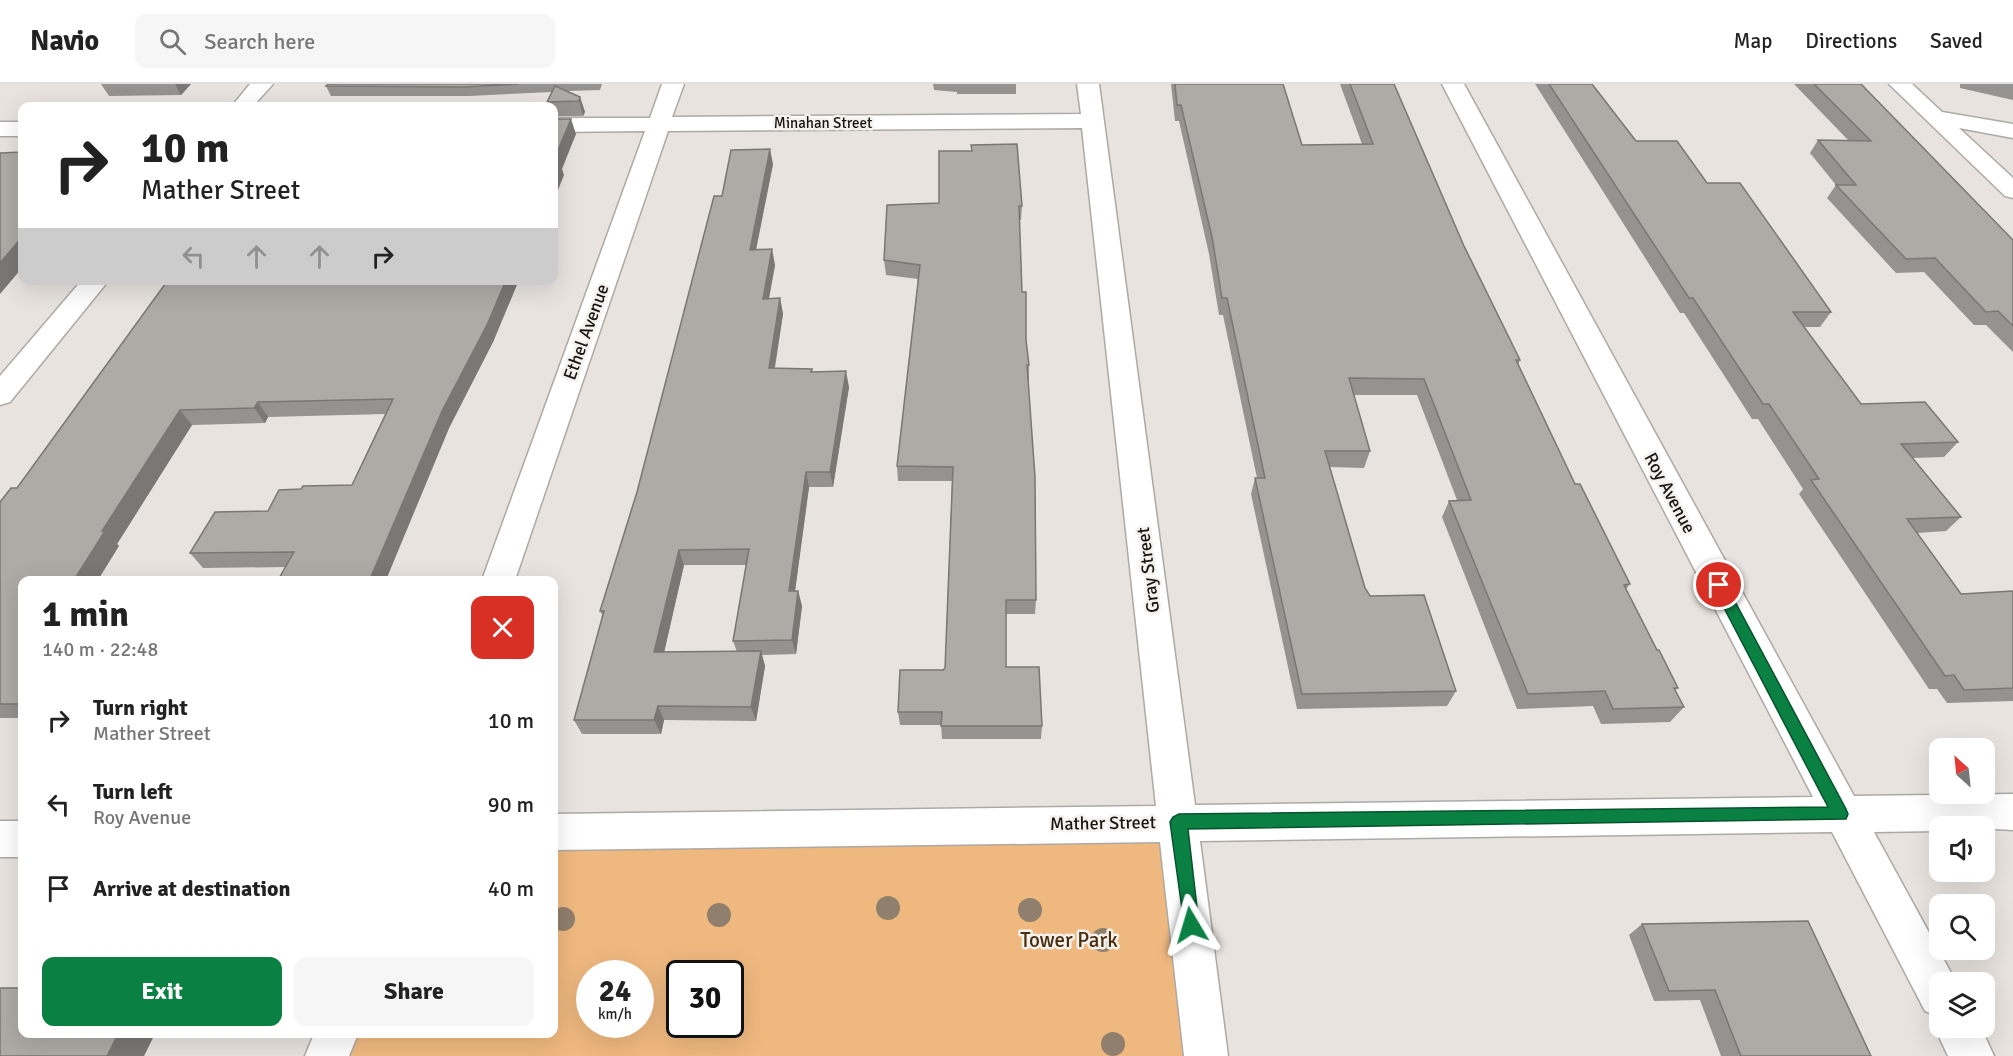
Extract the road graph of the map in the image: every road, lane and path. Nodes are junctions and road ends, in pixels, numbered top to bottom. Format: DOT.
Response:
graph roads {
  1 [pos="262,84"];
  2 [pos="674,84"];
  3 [pos="1088,84"];
  4 [pos="1454,84"];
  5 [pos="1900,84"];
  6 [pos="246,102"];
  7 [pos="1935,117"];
  8 [pos="1093,121"];
  9 [pos="659,124"];
  10 [pos="558,125"];
  11 [pos="0,129"];
  12 [pos="18,129"];
  13 [pos="2013,131"];
  14 [pos="2013,190"];
  15 [pos="92,285"];
  16 [pos="0,395"];
  17 [pos="499,576"];
  18 [pos="2013,812"];
  19 [pos="1840,814"];
  20 [pos="1179,822"];
  21 [pos="558,832"];
  22 [pos="0,839"];
  23 [pos="18,839"];
  24 [pos="1929,976"];
  25 [pos="334,1038"];
  26 [pos="1962,1038"];
  27 [pos="327,1056"];
  28 [pos="1206,1056"];
  29 [pos="1972,1056"];
  1 -- 6 [label="street"];
  2 -- 9 [label="street, Ethel Avenue"];
  3 -- 8 [label="street, Gray Street"];
  4 -- 19 [label="street, Roy Avenue"];
  5 -- 7 [label="street"];
  7 -- 13 [label="street"];
  7 -- 14 [label="street"];
  8 -- 9 [label="street, Minahan Street"];
  8 -- 20 [label="street, Gray Street"];
  9 -- 10 [label="street, Minahan Street"];
  9 -- 17 [label="street, Ethel Avenue"];
  11 -- 12 [label="street"];
  15 -- 16 [label="street"];
  18 -- 19 [label="street, Mather Street"];
  19 -- 20 [label="street, Mather Street"];
  19 -- 24 [label="street, Roy Avenue"];
  20 -- 21 [label="street, Mather Street"];
  20 -- 28 [label="street, Gray Street"];
  22 -- 23 [label="street"];
  25 -- 27 [label="street"];
  26 -- 29 [label="street"];
}
